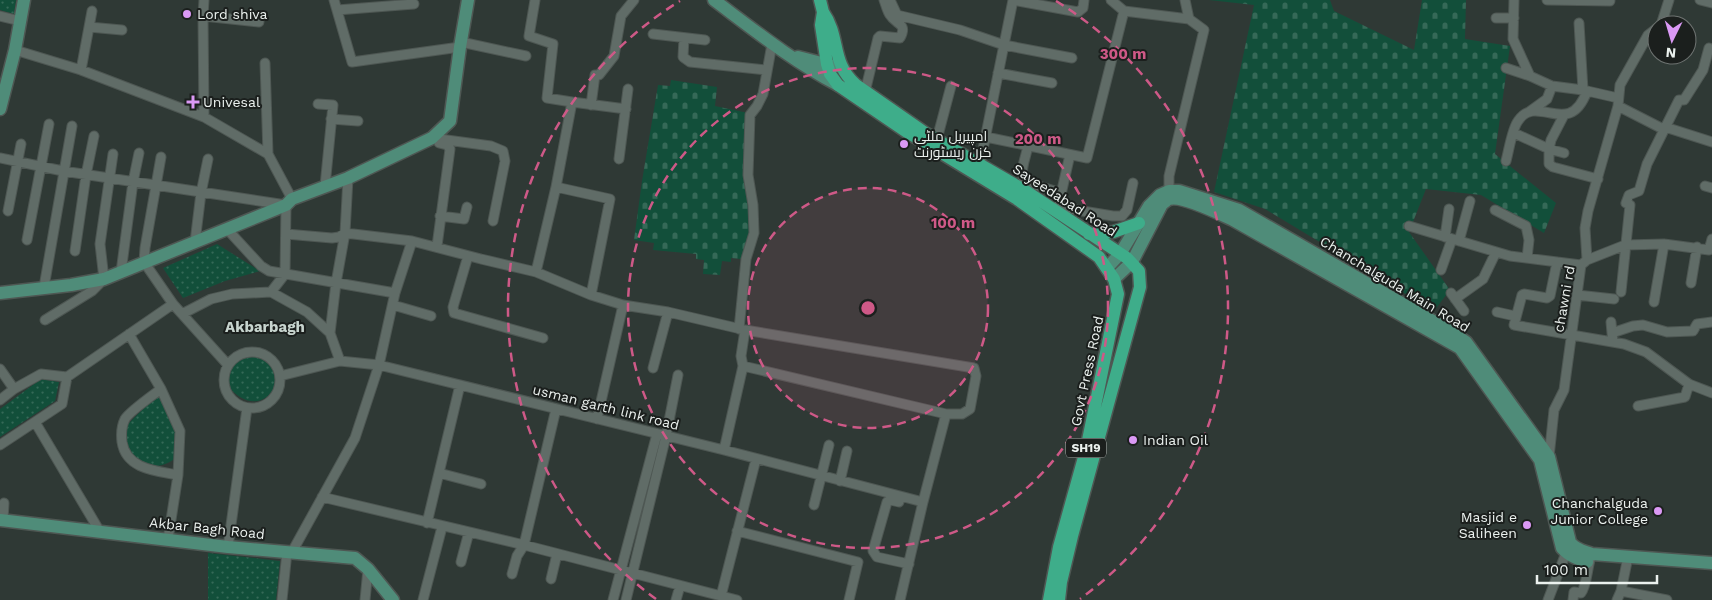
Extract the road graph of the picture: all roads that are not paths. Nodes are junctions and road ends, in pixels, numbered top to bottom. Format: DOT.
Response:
graph roads {
  1 [pos="24,0"];
  2 [pos="204,0"];
  3 [pos="334,0"];
  4 [pos="468,0"];
  5 [pos="535,0"];
  6 [pos="634,0"];
  7 [pos="714,0"];
  8 [pos="884,0"];
  9 [pos="890,0"];
  10 [pos="1013,0"];
  11 [pos="1084,0"];
  12 [pos="1111,0"];
  13 [pos="1185,0"];
  14 [pos="1514,0"];
  15 [pos="1547,0"];
  16 [pos="1669,0"];
  17 [pos="1700,0"];
  18 [pos="1610,1"];
  19 [pos="1712,3"];
  20 [pos="414,4"];
  21 [pos="822,6"];
  22 [pos="337,10"];
  23 [pos="92,11"];
  24 [pos="1124,11"];
  25 [pos="1664,15"];
  26 [pos="0,16"];
  27 [pos="203,16"];
  28 [pos="1496,18"];
  29 [pos="1514,18"];
  30 [pos="1189,19"];
  31 [pos="20,21"];
  32 [pos="259,22"];
  33 [pos="1579,23"];
  34 [pos="89,27"];
  35 [pos="122,30"];
  36 [pos="653,34"];
  37 [pos="1647,37"];
  38 [pos="684,38"];
  39 [pos="705,40"];
  40 [pos="772,44"];
  41 [pos="460,45"];
  42 [pos="1004,45"];
  43 [pos="1709,48"];
  44 [pos="15,50"];
  45 [pos="526,56"];
  46 [pos="1072,58"];
  47 [pos="266,63"];
  48 [pos="1506,68"];
  49 [pos="82,70"];
  50 [pos="766,70"];
  51 [pos="829,70"];
  52 [pos="998,73"];
  53 [pos="1530,76"];
  54 [pos="843,81"];
  55 [pos="4,82"];
  56 [pos="1052,82"];
  57 [pos="951,86"];
  58 [pos="1552,86"];
  59 [pos="628,89"];
  60 [pos="1585,91"];
  61 [pos="865,92"];
  62 [pos="572,102"];
  63 [pos="1618,102"];
  64 [pos="318,104"];
  65 [pos="591,105"];
  66 [pos="0,108"];
  67 [pos="626,109"];
  68 [pos="1529,112"];
  69 [pos="1564,115"];
  70 [pos="204,117"];
  71 [pos="331,119"];
  72 [pos="358,121"];
  73 [pos="48,124"];
  74 [pos="72,126"];
  75 [pos="1664,128"];
  76 [pos="1514,133"];
  77 [pos="94,136"];
  78 [pos="986,137"];
  79 [pos="937,139"];
  80 [pos="429,140"];
  81 [pos="1712,142"];
  82 [pos="21,144"];
  83 [pos="1549,149"];
  84 [pos="1027,150"];
  85 [pos="139,153"];
  86 [pos="1564,153"];
  87 [pos="114,154"];
  88 [pos="268,154"];
  89 [pos="161,157"];
  90 [pos="0,158"];
  91 [pos="208,159"];
  92 [pos="619,159"];
  93 [pos="1069,159"];
  94 [pos="1506,161"];
  95 [pos="18,162"];
  96 [pos="980,164"];
  97 [pos="41,166"];
  98 [pos="63,171"];
  99 [pos="86,174"];
  100 [pos="109,178"];
  101 [pos="348,178"];
  102 [pos="1598,179"];
  103 [pos="133,182"];
  104 [pos="1132,183"];
  105 [pos="156,185"];
  106 [pos="325,186"];
  107 [pos="556,187"];
  108 [pos="201,193"];
  109 [pos="1061,193"];
  110 [pos="1169,195"];
  111 [pos="1470,201"];
  112 [pos="289,202"];
  113 [pos="467,207"];
  114 [pos="1057,209"];
  115 [pos="1449,209"];
  116 [pos="1495,210"];
  117 [pos="8,211"];
  118 [pos="440,216"];
  119 [pos="493,221"];
  120 [pos="1139,223"];
  121 [pos="1409,226"];
  122 [pos="227,229"];
  123 [pos="345,233"];
  124 [pos="286,234"];
  125 [pos="1089,234"];
  126 [pos="1452,239"];
  127 [pos="1712,239"];
  128 [pos="27,240"];
  129 [pos="412,240"];
  130 [pos="195,242"];
  131 [pos="1664,244"];
  132 [pos="1625,245"];
  133 [pos="436,246"];
  134 [pos="1697,247"];
  135 [pos="1710,250"];
  136 [pos="75,251"];
  137 [pos="1496,252"];
  138 [pos="468,256"];
  139 [pos="1126,258"];
  140 [pos="1527,258"];
  141 [pos="144,262"];
  142 [pos="1557,262"];
  143 [pos="1584,262"];
  144 [pos="1103,263"];
  145 [pos="1441,270"];
  146 [pos="121,272"];
  147 [pos="536,272"];
  148 [pos="284,274"];
  149 [pos="104,279"];
  150 [pos="1114,279"];
  151 [pos="336,283"];
  152 [pos="1691,283"];
  153 [pos="44,287"];
  154 [pos="0,292"];
  155 [pos="271,292"];
  156 [pos="1621,292"];
  157 [pos="395,293"];
  158 [pos="591,295"];
  159 [pos="1577,295"];
  160 [pos="1614,299"];
  161 [pos="1654,302"];
  162 [pos="173,304"];
  163 [pos="393,304"];
  164 [pos="624,305"];
  165 [pos="1464,311"];
  166 [pos="668,312"];
  167 [pos="1497,312"];
  168 [pos="182,314"];
  169 [pos="431,316"];
  170 [pos="1515,316"];
  171 [pos="45,320"];
  172 [pos="1611,322"];
  173 [pos="1712,322"];
  174 [pos="742,329"];
  175 [pos="330,333"];
  176 [pos="129,334"];
  177 [pos="1572,335"];
  178 [pos="1612,337"];
  179 [pos="544,338"];
  180 [pos="340,361"];
  181 [pos="228,365"];
  182 [pos="380,365"];
  183 [pos="743,366"];
  184 [pos="653,368"];
  185 [pos="0,369"];
  186 [pos="678,375"];
  187 [pos="280,376"];
  188 [pos="67,377"];
  189 [pos="1689,384"];
  190 [pos="460,385"];
  191 [pos="14,389"];
  192 [pos="161,389"];
  193 [pos="1712,393"];
  194 [pos="0,400"];
  195 [pos="1638,406"];
  196 [pos="247,408"];
  197 [pos="556,408"];
  198 [pos="946,414"];
  199 [pos="597,419"];
  200 [pos="35,422"];
  201 [pos="657,434"];
  202 [pos="666,436"];
  203 [pos="0,444"];
  204 [pos="829,445"];
  205 [pos="724,450"];
  206 [pos="847,451"];
  207 [pos="1544,458"];
  208 [pos="756,459"];
  209 [pos="439,473"];
  210 [pos="178,475"];
  211 [pos="821,476"];
  212 [pos="840,481"];
  213 [pos="481,484"];
  214 [pos="322,497"];
  215 [pos="923,502"];
  216 [pos="4,503"];
  217 [pos="814,505"];
  218 [pos="1,520"];
  219 [pos="427,523"];
  220 [pos="442,527"];
  221 [pos="99,530"];
  222 [pos="737,531"];
  223 [pos="470,532"];
  224 [pos="168,539"];
  225 [pos="524,545"];
  226 [pos="228,546"];
  227 [pos="1569,549"];
  228 [pos="290,552"];
  229 [pos="557,554"];
  230 [pos="1591,558"];
  231 [pos="1628,561"];
  232 [pos="461,562"];
  233 [pos="907,563"];
  234 [pos="1712,563"];
  235 [pos="368,569"];
  236 [pos="621,571"];
  237 [pos="1712,571"];
  238 [pos="512,574"];
  239 [pos="633,574"];
  240 [pos="551,579"];
  241 [pos="680,586"];
  242 [pos="1621,591"];
  243 [pos="721,596"];
  244 [pos="282,600"];
  245 [pos="365,600"];
  246 [pos="393,600"];
  247 [pos="423,600"];
  248 [pos="613,600"];
  249 [pos="626,600"];
  250 [pos="676,600"];
  251 [pos="737,600"];
  252 [pos="849,600"];
  253 [pos="900,600"];
  254 [pos="1049,600"];
  255 [pos="1059,600"];
  256 [pos="1548,600"];
  257 [pos="1573,600"];
  258 [pos="1617,600"];
  259 [pos="1667,600"];
  1 -- 31 [label="main road"];
  2 -- 27 [label="street"];
  3 -- 22 [label="street"];
  4 -- 41 [label="main road"];
  5 -- 62 [label="street"];
  6 -- 65 [label="street"];
  7 -- 40 [label="main road"];
  8 -- 61 [label="street"];
  9 -- 42 [label="street"];
  10 -- 11 [label="street"];
  10 -- 42 [label="street"];
  12 -- 24 [label="street"];
  13 -- 30 [label="street"];
  14 -- 29 [label="street"];
  15 -- 18 [label="street"];
  16 -- 25 [label="street"];
  17 -- 19 [label="street"];
  20 -- 22 [label="street"];
  21 -- 51 [label="main road, SH19"];
  22 -- 41 [label="street"];
  23 -- 34 [label="street"];
  24 -- 30 [label="street"];
  24 -- 78 [label="street"];
  26 -- 31 [label="street"];
  27 -- 32 [label="street"];
  27 -- 70 [label="street"];
  28 -- 29 [label="street"];
  29 -- 53 [label="street"];
  30 -- 110 [label="street"];
  31 -- 44 [label="main road"];
  33 -- 60 [label="street"];
  34 -- 35 [label="street"];
  34 -- 49 [label="street"];
  36 -- 38 [label="street"];
  37 -- 63 [label="street"];
  38 -- 39 [label="street"];
  38 -- 50 [label="street"];
  40 -- 50 [label="street"];
  40 -- 51 [label="main road"];
  41 -- 45 [label="street"];
  41 -- 80 [label="main road"];
  42 -- 46 [label="street"];
  42 -- 52 [label="street"];
  43 -- 75 [label="street"];
  44 -- 49 [label="street"];
  44 -- 55 [label="main road"];
  47 -- 88 [label="street"];
  48 -- 53 [label="street"];
  49 -- 70 [label="street"];
  50 -- 174 [label="street"];
  51 -- 54 [label="main road, Sayeedabad Road / SH19"];
  51 -- 54 [label="main road"];
  52 -- 56 [label="street"];
  52 -- 78 [label="street"];
  53 -- 58 [label="street"];
  54 -- 61 [label="main road, Sayeedabad Road / SH19"];
  54 -- 144 [label="main road, Sayeedabad Road / SH19"];
  55 -- 66 [label="main road"];
  57 -- 79 [label="street"];
  58 -- 60 [label="street"];
  58 -- 68 [label="street"];
  59 -- 67 [label="street"];
  60 -- 63 [label="street"];
  60 -- 69 [label="street"];
  61 -- 79 [label="main road, Sayeedabad Road / SH19"];
  62 -- 65 [label="street"];
  62 -- 107 [label="street"];
  63 -- 75 [label="street"];
  63 -- 102 [label="street"];
  64 -- 71 [label="street"];
  65 -- 67 [label="street"];
  67 -- 92 [label="street"];
  68 -- 69 [label="street"];
  68 -- 76 [label="street"];
  69 -- 83 [label="street"];
  70 -- 88 [label="street"];
  71 -- 72 [label="street"];
  71 -- 106 [label="street"];
  73 -- 97 [label="street"];
  74 -- 98 [label="street"];
  75 -- 81 [label="street"];
  75 -- 132 [label="street"];
  76 -- 83 [label="street"];
  76 -- 94 [label="street"];
  77 -- 99 [label="street"];
  78 -- 96 [label="street"];
  79 -- 96 [label="main road, Sayeedabad Road / SH19"];
  80 -- 101 [label="main road"];
  80 -- 118 [label="street"];
  80 -- 119 [label="street"];
  82 -- 95 [label="street"];
  83 -- 86 [label="street"];
  83 -- 102 [label="street"];
  84 -- 109 [label="street"];
  85 -- 103 [label="street"];
  87 -- 100 [label="street"];
  88 -- 112 [label="street"];
  89 -- 105 [label="street"];
  90 -- 95 [label="street"];
  91 -- 108 [label="street"];
  93 -- 109 [label="street"];
  95 -- 97 [label="street"];
  95 -- 117 [label="street"];
  96 -- 114 [label="main road, Sayeedabad Road / SH19"];
  97 -- 98 [label="street"];
  97 -- 128 [label="street"];
  98 -- 99 [label="street"];
  98 -- 153 [label="street"];
  99 -- 100 [label="street"];
  99 -- 136 [label="street"];
  100 -- 103 [label="street"];
  100 -- 149 [label="street"];
  101 -- 106 [label="main road"];
  101 -- 123 [label="street"];
  102 -- 143 [label="street"];
  103 -- 105 [label="street"];
  103 -- 146 [label="street"];
  104 -- 114 [label="street"];
  105 -- 108 [label="street"];
  105 -- 141 [label="street"];
  106 -- 112 [label="main road"];
  107 -- 147 [label="street"];
  107 -- 158 [label="street"];
  108 -- 112 [label="street"];
  108 -- 130 [label="street"];
  109 -- 114 [label="street"];
  110 -- 120 [label="main road"];
  110 -- 139 [label="main road"];
  110 -- 207 [label="main road, Chanchalguda Main Road"];
  111 -- 126 [label="street"];
  112 -- 122 [label="main road"];
  112 -- 124 [label="street"];
  113 -- 118 [label="street"];
  114 -- 125 [label="main road, Sayeedabad Road / SH19"];
  115 -- 126 [label="street"];
  116 -- 140 [label="street"];
  118 -- 133 [label="street"];
  120 -- 125 [label="main road"];
  120 -- 139 [label="main road"];
  121 -- 126 [label="street"];
  122 -- 130 [label="main road"];
  122 -- 148 [label="street"];
  123 -- 124 [label="street"];
  123 -- 129 [label="street"];
  123 -- 151 [label="street"];
  124 -- 148 [label="street"];
  125 -- 139 [label="main road, Sayeedabad Road / SH19"];
  126 -- 137 [label="street"];
  126 -- 145 [label="street"];
  127 -- 135 [label="street, chawni rd"];
  129 -- 133 [label="street"];
  129 -- 157 [label="street"];
  130 -- 141 [label="main road"];
  131 -- 132 [label="street, chawni rd"];
  131 -- 134 [label="street, chawni rd"];
  131 -- 161 [label="street"];
  132 -- 143 [label="street, chawni rd"];
  132 -- 156 [label="street"];
  133 -- 138 [label="street"];
  134 -- 135 [label="street, chawni rd"];
  134 -- 152 [label="street"];
  137 -- 140 [label="street"];
  137 -- 165 [label="street"];
  138 -- 147 [label="street"];
  138 -- 179 [label="street"];
  139 -- 144 [label="main road"];
  139 -- 150 [label="main road"];
  139 -- 255 [label="main road, SH19"];
  140 -- 142 [label="street"];
  141 -- 146 [label="main road"];
  141 -- 162 [label="street"];
  142 -- 143 [label="street"];
  142 -- 170 [label="street"];
  143 -- 159 [label="street, chawni rd"];
  144 -- 150 [label="main road, SH19"];
  146 -- 149 [label="main road"];
  147 -- 158 [label="street"];
  148 -- 151 [label="street"];
  148 -- 155 [label="street"];
  149 -- 153 [label="main road"];
  149 -- 171 [label="street"];
  150 -- 254 [label="main road, Govt Press Road / SH19"];
  151 -- 157 [label="street"];
  151 -- 175 [label="street"];
  153 -- 154 [label="main road"];
  155 -- 168 [label="street"];
  155 -- 175 [label="street"];
  157 -- 163 [label="street"];
  158 -- 164 [label="street"];
  159 -- 160 [label="street"];
  159 -- 177 [label="street, chawni rd"];
  162 -- 168 [label="street"];
  162 -- 176 [label="street"];
  163 -- 169 [label="street"];
  163 -- 182 [label="street"];
  164 -- 166 [label="street"];
  164 -- 199 [label="street"];
  166 -- 174 [label="street"];
  166 -- 184 [label="street"];
  167 -- 170 [label="street"];
  168 -- 181 [label="street"];
  170 -- 177 [label="street"];
  172 -- 178 [label="street"];
  173 -- 178 [label="street"];
  174 -- 183 [label="street"];
  174 -- 198 [label="street"];
  175 -- 180 [label="street"];
  176 -- 188 [label="street"];
  176 -- 192 [label="street"];
  177 -- 178 [label="street"];
  177 -- 207 [label="street, chawni rd"];
  178 -- 189 [label="street"];
  180 -- 182 [label="street, usman garth link road"];
  180 -- 187 [label="street, usman garth link road"];
  181 -- 187 [label="street"];
  181 -- 196 [label="street"];
  182 -- 190 [label="street, usman garth link road"];
  182 -- 214 [label="street"];
  183 -- 198 [label="street"];
  183 -- 205 [label="street"];
  185 -- 191 [label="street"];
  186 -- 202 [label="street"];
  187 -- 196 [label="street"];
  188 -- 191 [label="street"];
  188 -- 200 [label="street"];
  189 -- 193 [label="street"];
  189 -- 195 [label="street"];
  190 -- 197 [label="street, usman garth link road"];
  190 -- 209 [label="street"];
  191 -- 194 [label="street"];
  192 -- 210 [label="street"];
  192 -- 210 [label="street"];
  196 -- 226 [label="street"];
  197 -- 199 [label="street, usman garth link road"];
  197 -- 225 [label="street"];
  198 -- 215 [label="street"];
  199 -- 201 [label="street, usman garth link road"];
  200 -- 203 [label="street"];
  200 -- 221 [label="street"];
  201 -- 202 [label="street, usman garth link road"];
  201 -- 236 [label="street"];
  202 -- 205 [label="street, usman garth link road"];
  202 -- 239 [label="street"];
  204 -- 211 [label="street"];
  205 -- 208 [label="street, usman garth link road"];
  206 -- 212 [label="street"];
  207 -- 227 [label="main road, Chanchalguda Main Road"];
  208 -- 211 [label="street, usman garth link road"];
  208 -- 222 [label="street"];
  209 -- 213 [label="street"];
  209 -- 219 [label="street"];
  210 -- 224 [label="street"];
  211 -- 212 [label="street, usman garth link road"];
  211 -- 217 [label="street"];
  212 -- 215 [label="street, usman garth link road"];
  214 -- 219 [label="street"];
  214 -- 228 [label="street"];
  215 -- 233 [label="street"];
  216 -- 218 [label="street"];
  218 -- 221 [label="main road, Akbar Bagh Road"];
  219 -- 220 [label="street"];
  220 -- 223 [label="street"];
  220 -- 247 [label="street"];
  221 -- 224 [label="main road, Akbar Bagh Road"];
  222 -- 243 [label="street"];
  222 -- 252 [label="street"];
  223 -- 225 [label="street"];
  223 -- 232 [label="street"];
  224 -- 226 [label="main road, Akbar Bagh Road"];
  225 -- 229 [label="street"];
  225 -- 238 [label="street"];
  226 -- 228 [label="main road, Akbar Bagh Road"];
  227 -- 230 [label="main road"];
  227 -- 256 [label="street"];
  228 -- 235 [label="main road, Akbar Bagh Road"];
  228 -- 244 [label="street"];
  229 -- 236 [label="street"];
  229 -- 240 [label="street"];
  230 -- 231 [label="main road"];
  230 -- 257 [label="street"];
  231 -- 234 [label="main road"];
  231 -- 237 [label="main road"];
  231 -- 242 [label="street"];
  233 -- 233 [label="street"];
  233 -- 253 [label="street"];
  235 -- 245 [label="street"];
  235 -- 246 [label="main road, Akbar Bagh Road"];
  236 -- 239 [label="street"];
  236 -- 248 [label="street"];
  239 -- 241 [label="street"];
  239 -- 249 [label="street"];
  241 -- 243 [label="street"];
  241 -- 250 [label="street"];
  242 -- 258 [label="street"];
  242 -- 259 [label="street"];
  243 -- 251 [label="street"];
}
